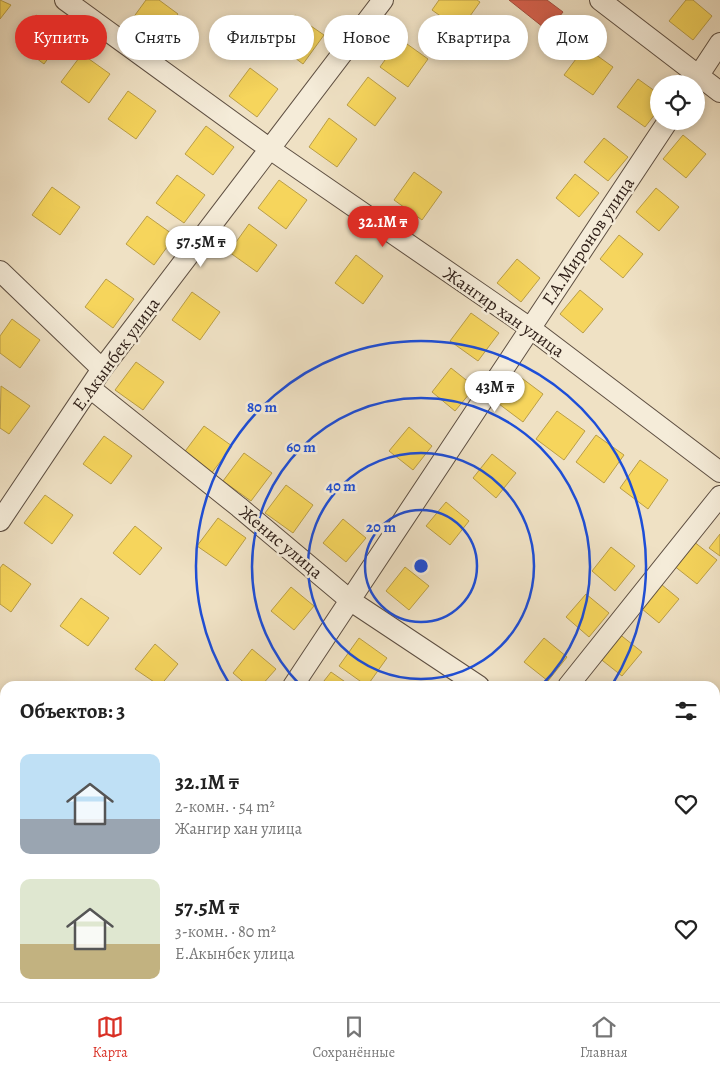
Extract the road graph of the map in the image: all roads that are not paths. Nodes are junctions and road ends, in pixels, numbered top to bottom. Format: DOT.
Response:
graph roads {
  1 [pos="65,0"];
  2 [pos="383,0"];
  3 [pos="600,0"];
  4 [pos="720,44"];
  5 [pos="690,75"];
  6 [pos="699,75"];
  7 [pos="705,84"];
  8 [pos="720,92"];
  9 [pos="662,130"];
  10 [pos="270,149"];
  11 [pos="0,271"];
  12 [pos="530,328"];
  13 [pos="102,370"];
  14 [pos="90,388"];
  15 [pos="720,472"];
  16 [pos="720,496"];
  17 [pos="0,521"];
  18 [pos="351,601"];
  19 [pos="296,681"];
  20 [pos="471,681"];
  21 [pos="572,681"];
  1 -- 10 [label="street, Жангир хан улица"];
  2 -- 10 [label="street, Е.Акынбек улица"];
  3 -- 5 [label="street"];
  4 -- 6 [label="street"];
  7 -- 8 [label="street"];
  9 -- 12 [label="street, Г.А.Миронов улица"];
  10 -- 12 [label="street, Жангир хан улица"];
  10 -- 13 [label="street, Е.Акынбек улица"];
  11 -- 13 [label="street"];
  12 -- 15 [label="street, Жангир хан улица"];
  12 -- 18 [label="street, Г.А.Миронов улица"];
  13 -- 14 [label="street, Е.Акынбек улица"];
  14 -- 17 [label="street, Е.Акынбек улица"];
  14 -- 18 [label="street, Женис улица"];
  16 -- 21 [label="street"];
  18 -- 19 [label="street, Г.А.Миронов улица"];
  18 -- 20 [label="street, Женис улица"];
}
